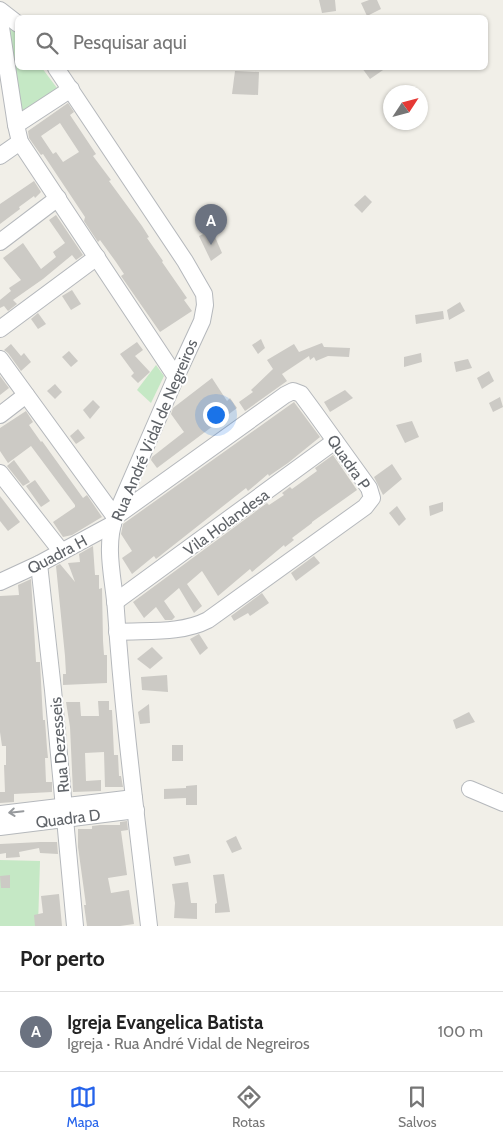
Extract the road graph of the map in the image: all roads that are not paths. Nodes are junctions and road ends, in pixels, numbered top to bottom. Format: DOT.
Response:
graph roads {
  1 [pos="0,10"];
  2 [pos="0,21"];
  3 [pos="15,22"];
  4 [pos="57,70"];
  5 [pos="71,89"];
  6 [pos="16,125"];
  7 [pos="20,142"];
  8 [pos="0,156"];
  9 [pos="58,198"];
  10 [pos="0,242"];
  11 [pos="97,257"];
  12 [pos="0,329"];
  13 [pos="0,359"];
  14 [pos="176,377"];
  15 [pos="26,396"];
  16 [pos="0,415"];
  17 [pos="335,441"];
  18 [pos="0,473"];
  19 [pos="114,520"];
  20 [pos="61,551"];
  21 [pos="39,564"];
  22 [pos="0,582"];
  23 [pos="115,602"];
  24 [pos="118,632"];
  25 [pos="470,789"];
  26 [pos="503,803"];
  27 [pos="135,804"];
  28 [pos="65,813"];
  29 [pos="0,814"];
  30 [pos="0,826"];
  31 [pos="75,926"];
  32 [pos="149,926"];
  1 -- 3 [label="street"];
  2 -- 6 [label="street"];
  4 -- 5 [label="street, Rua André Vidal de Negreiros"];
  5 -- 6 [label="street"];
  5 -- 14 [label="street, Rua André Vidal de Negreiros"];
  6 -- 7 [label="street"];
  7 -- 8 [label="street"];
  7 -- 9 [label="street"];
  9 -- 10 [label="street"];
  9 -- 11 [label="street"];
  11 -- 12 [label="street"];
  11 -- 14 [label="street"];
  13 -- 15 [label="street"];
  14 -- 19 [label="street, Rua André Vidal de Negreiros"];
  15 -- 16 [label="street"];
  15 -- 19 [label="street"];
  17 -- 19 [label="street, Quadra P"];
  17 -- 23 [label="street, Vila Holandesa"];
  17 -- 24 [label="street, Quadra P"];
  18 -- 20 [label="street"];
  19 -- 20 [label="street, Quadra H"];
  19 -- 23 [label="street, Rua André Vidal de Negreiros"];
  20 -- 21 [label="street, Quadra H"];
  21 -- 22 [label="street, Quadra H"];
  21 -- 28 [label="street, Rua Dezesseis"];
  23 -- 24 [label="street, Rua André Vidal de Negreiros"];
  24 -- 27 [label="street, Rua André Vidal de Negreiros"];
  25 -- 26 [label="street"];
  27 -- 28 [label="street, Quadra D"];
  27 -- 32 [label="street, Rua André Vidal de Negreiros"];
  28 -- 29 [label="street, Quadra D, one-way"];
  28 -- 30 [label="street, Quadra D"];
  28 -- 31 [label="street, Rua Dezesseis"];
}
